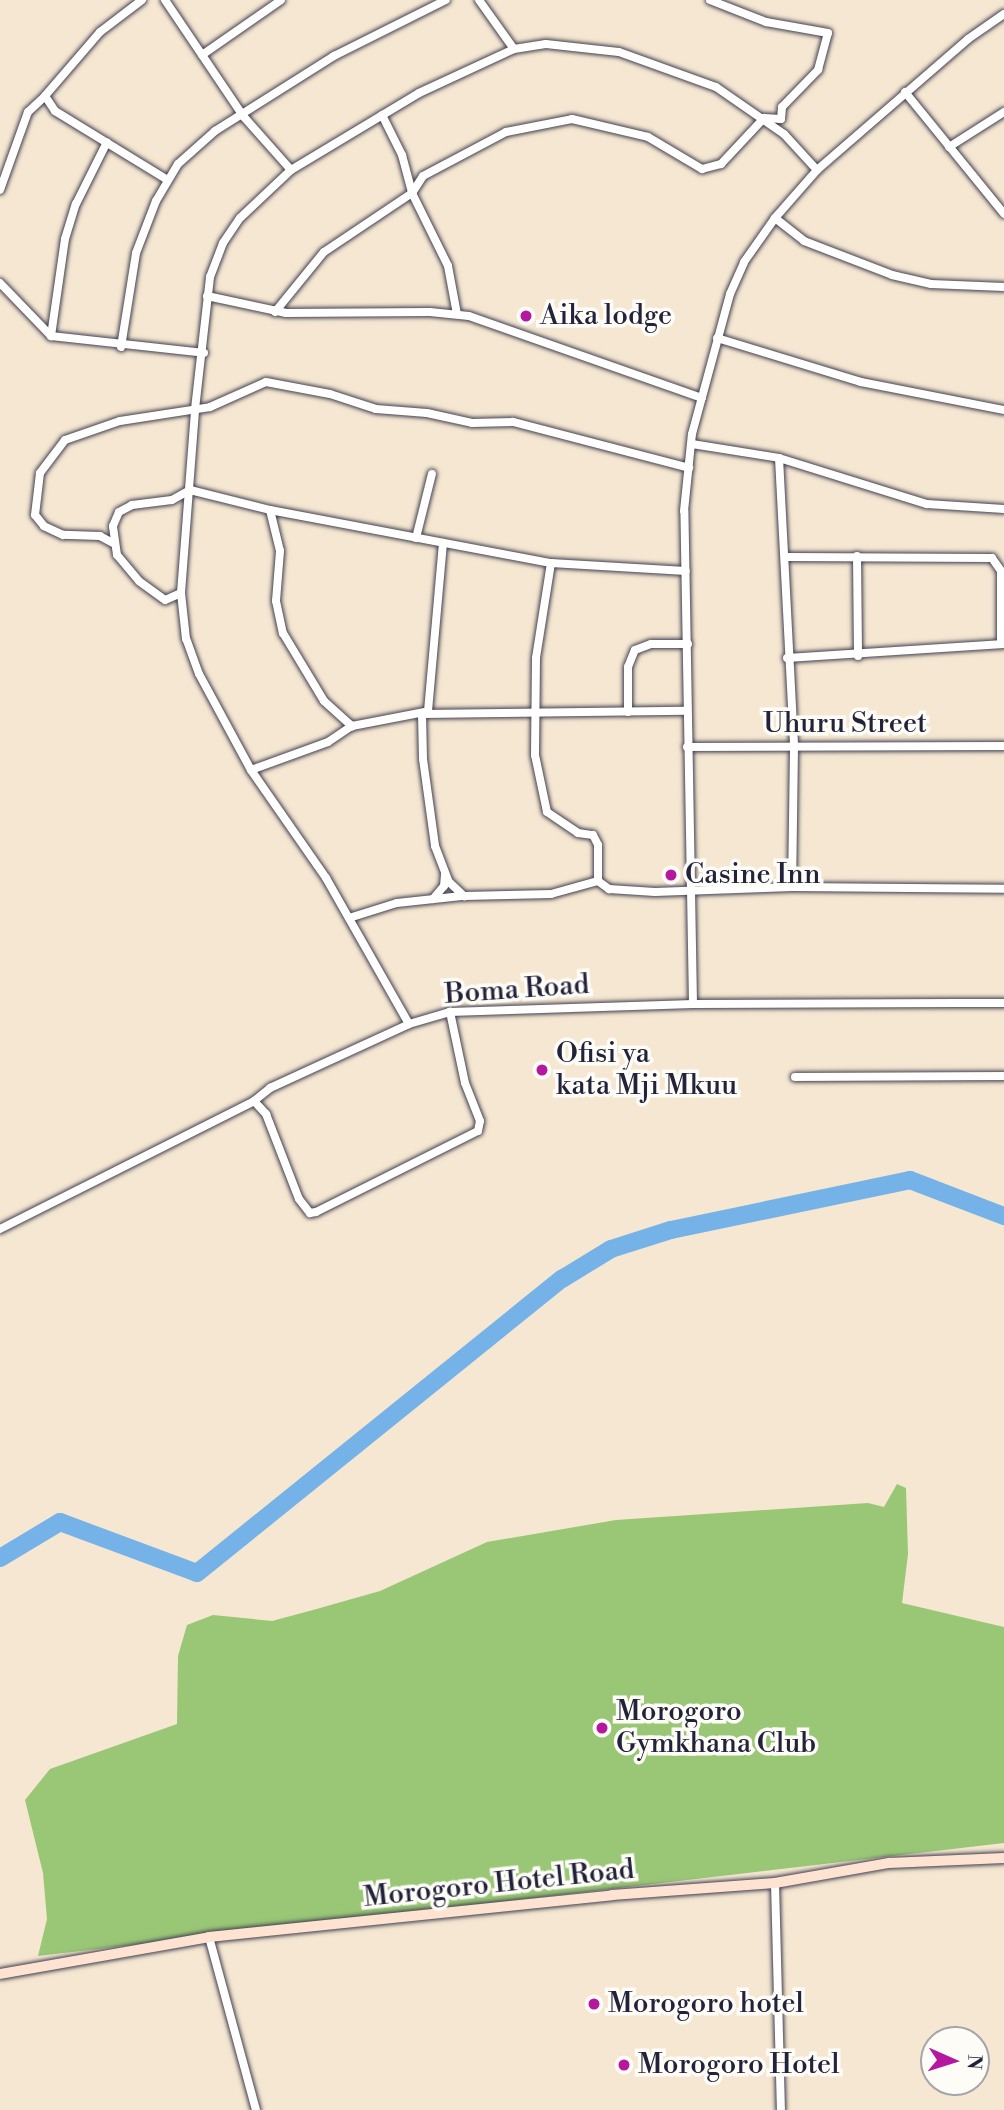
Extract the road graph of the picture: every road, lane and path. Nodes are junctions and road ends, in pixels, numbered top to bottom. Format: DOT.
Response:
graph roads {
  1 [pos="142,0"];
  2 [pos="165,0"];
  3 [pos="281,0"];
  4 [pos="446,0"];
  5 [pos="480,0"];
  6 [pos="710,0"];
  7 [pos="1004,14"];
  8 [pos="514,49"];
  9 [pos="202,54"];
  10 [pos="905,92"];
  11 [pos="45,96"];
  12 [pos="1004,112"];
  13 [pos="383,115"];
  14 [pos="244,117"];
  15 [pos="764,118"];
  16 [pos="107,142"];
  17 [pos="949,147"];
  18 [pos="291,170"];
  19 [pos="817,170"];
  20 [pos="166,179"];
  21 [pos="0,190"];
  22 [pos="412,193"];
  23 [pos="1004,214"];
  24 [pos="775,218"];
  25 [pos="0,283"];
  26 [pos="1004,287"];
  27 [pos="207,296"];
  28 [pos="275,312"];
  29 [pos="457,314"];
  30 [pos="51,336"];
  31 [pos="717,338"];
  32 [pos="121,347"];
  33 [pos="204,353"];
  34 [pos="702,398"];
  35 [pos="195,409"];
  36 [pos="1004,410"];
  37 [pos="692,444"];
  38 [pos="779,458"];
  39 [pos="690,468"];
  40 [pos="432,474"];
  41 [pos="190,490"];
  42 [pos="1004,509"];
  43 [pos="270,510"];
  44 [pos="416,538"];
  45 [pos="113,543"];
  46 [pos="443,543"];
  47 [pos="857,556"];
  48 [pos="787,557"];
  49 [pos="551,563"];
  50 [pos="686,570"];
  51 [pos="181,593"];
  52 [pos="688,644"];
  53 [pos="1002,644"];
  54 [pos="858,656"];
  55 [pos="787,658"];
  56 [pos="686,710"];
  57 [pos="533,711"];
  58 [pos="628,712"];
  59 [pos="425,713"];
  60 [pos="352,726"];
  61 [pos="1004,746"];
  62 [pos="687,747"];
  63 [pos="794,748"];
  64 [pos="251,769"];
  65 [pos="445,873"];
  66 [pos="598,881"];
  67 [pos="792,887"];
  68 [pos="1004,889"];
  69 [pos="688,890"];
  70 [pos="464,896"];
  71 [pos="433,899"];
  72 [pos="349,918"];
  73 [pos="1004,1003"];
  74 [pos="693,1004"];
  75 [pos="450,1012"];
  76 [pos="409,1024"];
  77 [pos="1004,1076"];
  78 [pos="795,1077"];
  79 [pos="254,1101"];
  80 [pos="0,1229"];
  81 [pos="1004,1857"];
  82 [pos="775,1883"];
  83 [pos="209,1937"];
  84 [pos="0,1974"];
  85 [pos="256,2110"];
  86 [pos="781,2110"];
  1 -- 11 [label="street"];
  2 -- 9 [label="street"];
  3 -- 9 [label="street"];
  4 -- 14 [label="street"];
  5 -- 8 [label="street"];
  6 -- 15 [label="street"];
  7 -- 10 [label="street"];
  8 -- 13 [label="street"];
  8 -- 15 [label="street"];
  9 -- 14 [label="street"];
  10 -- 17 [label="street"];
  10 -- 19 [label="street"];
  11 -- 16 [label="street"];
  11 -- 21 [label="street"];
  12 -- 17 [label="street"];
  13 -- 18 [label="street"];
  13 -- 22 [label="street"];
  14 -- 18 [label="street"];
  14 -- 20 [label="street"];
  15 -- 19 [label="street"];
  15 -- 22 [label="street"];
  16 -- 20 [label="street"];
  16 -- 30 [label="street"];
  17 -- 23 [label="street"];
  18 -- 27 [label="street"];
  19 -- 24 [label="street"];
  20 -- 32 [label="street"];
  22 -- 28 [label="street"];
  22 -- 29 [label="street"];
  24 -- 26 [label="street"];
  24 -- 31 [label="street"];
  25 -- 30 [label="street"];
  27 -- 28 [label="street"];
  27 -- 33 [label="street"];
  28 -- 29 [label="street"];
  29 -- 34 [label="street"];
  30 -- 32 [label="street"];
  31 -- 34 [label="street"];
  31 -- 36 [label="street"];
  32 -- 33 [label="street"];
  33 -- 35 [label="street"];
  34 -- 37 [label="street"];
  35 -- 39 [label="street"];
  35 -- 41 [label="street"];
  35 -- 45 [label="street"];
  37 -- 38 [label="street"];
  37 -- 39 [label="street"];
  38 -- 42 [label="street"];
  38 -- 48 [label="street"];
  39 -- 50 [label="street"];
  40 -- 44 [label="street"];
  41 -- 43 [label="street"];
  41 -- 45 [label="street"];
  41 -- 51 [label="street"];
  43 -- 44 [label="street"];
  43 -- 60 [label="street"];
  44 -- 46 [label="street"];
  45 -- 51 [label="street"];
  46 -- 49 [label="street"];
  46 -- 59 [label="street"];
  47 -- 48 [label="street"];
  47 -- 53 [label="street"];
  47 -- 54 [label="street"];
  48 -- 55 [label="street"];
  49 -- 50 [label="street"];
  49 -- 57 [label="street"];
  50 -- 52 [label="street"];
  51 -- 64 [label="street"];
  52 -- 56 [label="street"];
  52 -- 58 [label="street"];
  53 -- 54 [label="street"];
  54 -- 55 [label="street"];
  55 -- 63 [label="street"];
  56 -- 58 [label="street"];
  56 -- 62 [label="street"];
  57 -- 58 [label="street"];
  57 -- 59 [label="street"];
  57 -- 66 [label="street"];
  59 -- 60 [label="street"];
  59 -- 65 [label="street"];
  60 -- 64 [label="street"];
  61 -- 63 [label="street, Uhuru Street"];
  62 -- 63 [label="street, Uhuru Street"];
  62 -- 69 [label="street"];
  63 -- 67 [label="street"];
  64 -- 72 [label="street"];
  65 -- 70 [label="street"];
  65 -- 71 [label="street"];
  66 -- 69 [label="street"];
  66 -- 70 [label="street"];
  67 -- 68 [label="street"];
  67 -- 69 [label="street"];
  69 -- 74 [label="street"];
  70 -- 71 [label="street"];
  71 -- 72 [label="street"];
  72 -- 76 [label="street"];
  73 -- 74 [label="street, Boma Road"];
  74 -- 75 [label="street, Boma Road"];
  75 -- 76 [label="street, Boma Road"];
  75 -- 79 [label="street"];
  76 -- 79 [label="street, Boma Road"];
  77 -- 78 [label="street"];
  79 -- 80 [label="street, Boma Road"];
  81 -- 82 [label="street, Morogoro Hotel Road"];
  82 -- 83 [label="street, Morogoro Hotel Road"];
  82 -- 86 [label="street"];
  83 -- 84 [label="street, Morogoro Hotel Road"];
  83 -- 85 [label="street"];
}
